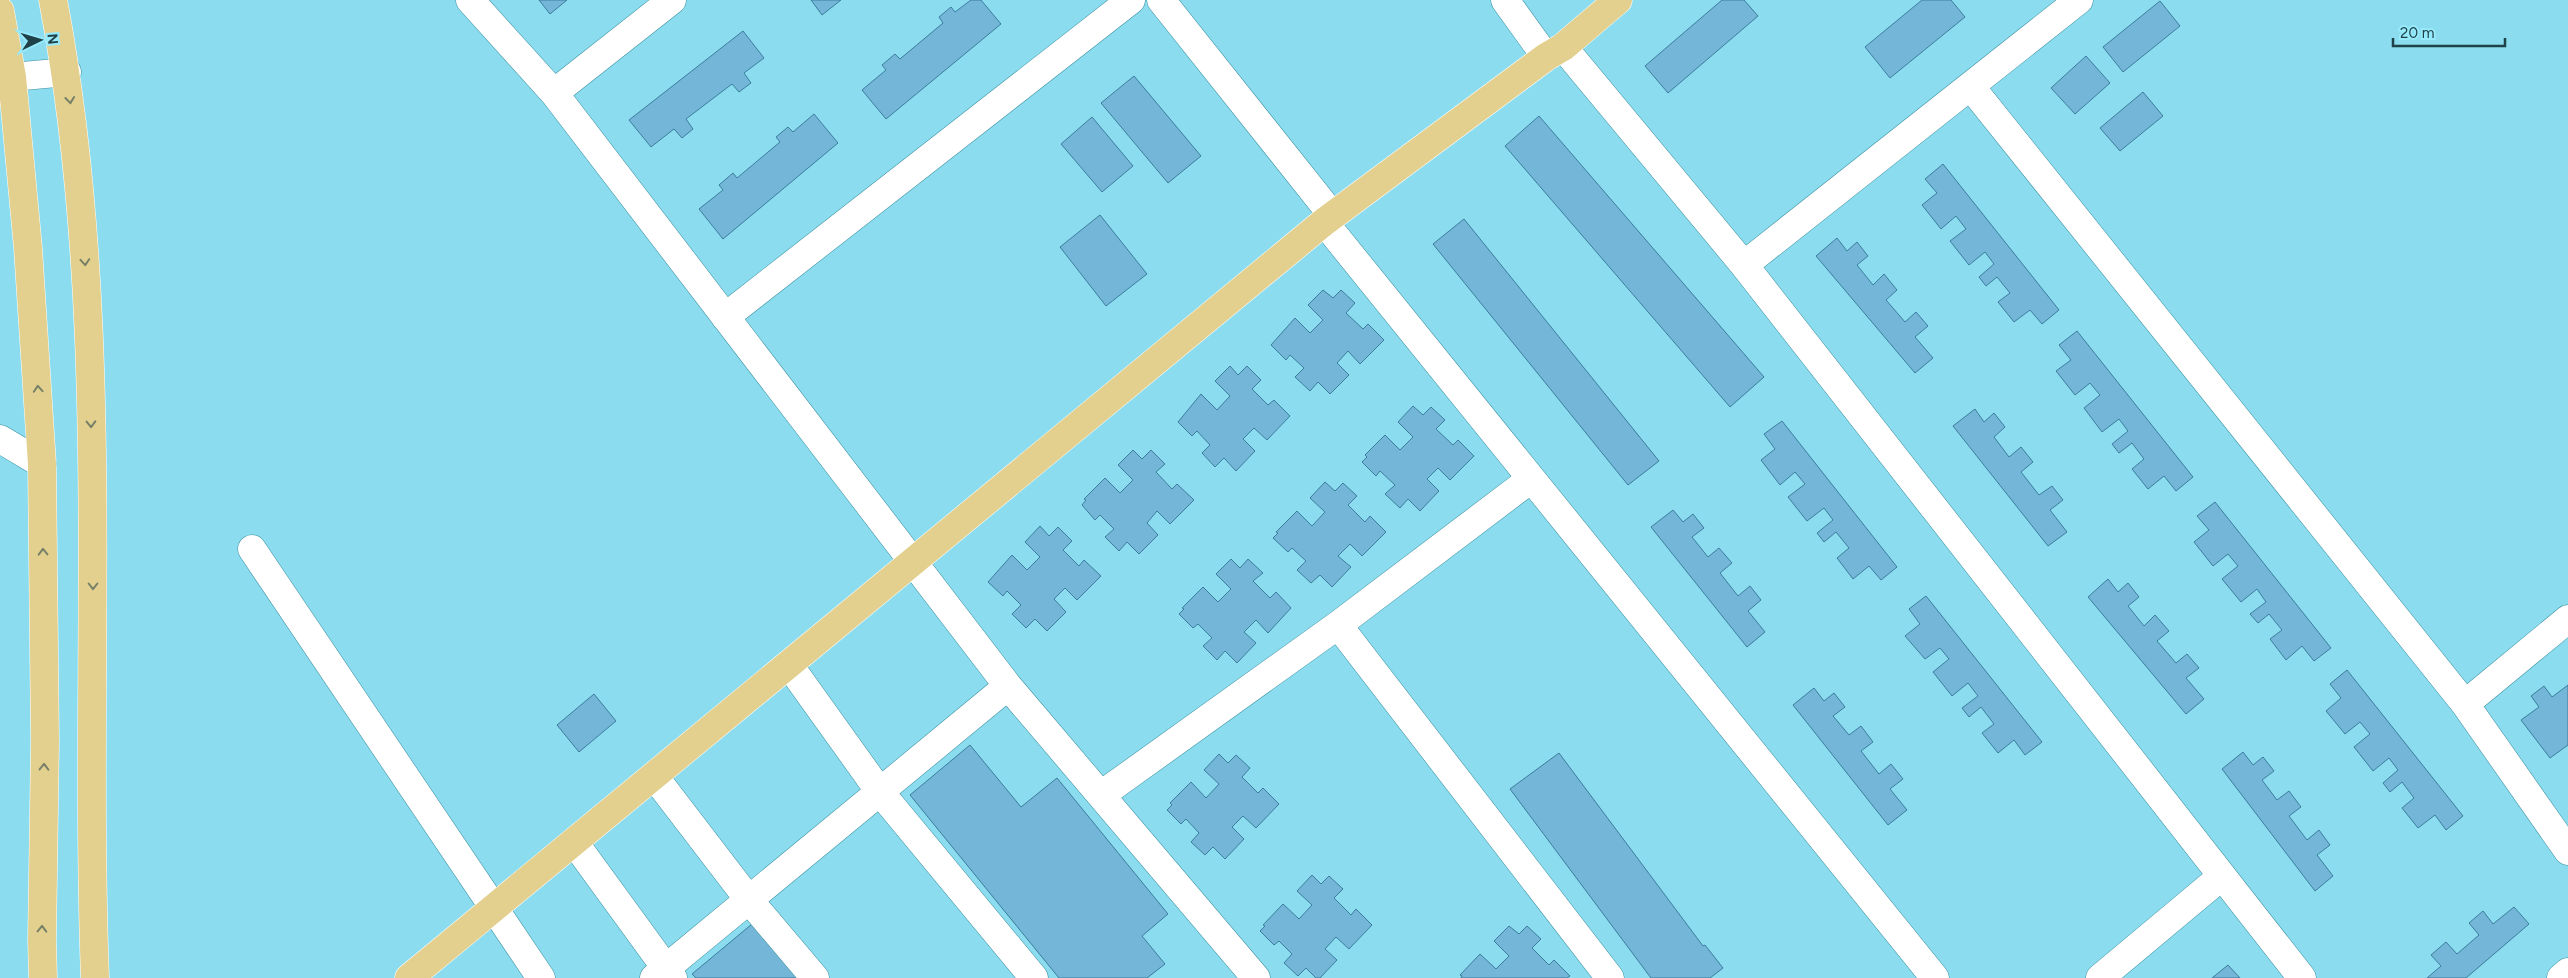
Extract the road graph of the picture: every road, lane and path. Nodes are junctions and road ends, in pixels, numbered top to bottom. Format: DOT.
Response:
graph roads {
  1 [pos="53,0"];
  2 [pos="470,0"];
  3 [pos="672,0"];
  4 [pos="1131,0"];
  5 [pos="1161,0"];
  6 [pos="1505,0"];
  7 [pos="1618,0"];
  8 [pos="2079,0"];
  9 [pos="0,11"];
  10 [pos="1555,52"];
  11 [pos="6,72"];
  12 [pos="67,72"];
  13 [pos="1971,87"];
  14 [pos="554,94"];
  15 [pos="1329,219"];
  16 [pos="1744,265"];
  17 [pos="725,317"];
  18 [pos="0,438"];
  19 [pos="42,464"];
  20 [pos="1531,479"];
  21 [pos="252,549"];
  22 [pos="912,563"];
  23 [pos="2568,619"];
  24 [pos="1338,625"];
  25 [pos="789,665"];
  26 [pos="1008,686"];
  27 [pos="2466,704"];
  28 [pos="654,776"];
  29 [pos="880,792"];
  30 [pos="1101,795"];
  31 [pos="574,842"];
  32 [pos="2568,851"];
  33 [pos="2222,876"];
  34 [pos="749,900"];
  35 [pos="494,907"];
  36 [pos="2568,972"];
  37 [pos="664,975"];
  38 [pos="1608,977"];
  39 [pos="43,978"];
  40 [pos="96,978"];
  41 [pos="409,978"];
  42 [pos="540,978"];
  43 [pos="815,978"];
  44 [pos="1034,978"];
  45 [pos="1256,978"];
  46 [pos="1935,978"];
  47 [pos="2100,978"];
  48 [pos="2302,978"];
  49 [pos="2561,978"];
  1 -- 12 [label="main road"];
  2 -- 14 [label="street"];
  3 -- 14 [label="street"];
  4 -- 17 [label="street"];
  5 -- 15 [label="street"];
  6 -- 10 [label="street"];
  7 -- 10 [label="main road"];
  8 -- 13 [label="street"];
  9 -- 11 [label="main road"];
  10 -- 15 [label="main road"];
  10 -- 16 [label="street"];
  11 -- 12 [label="street"];
  19 -- 11 [label="main road, one-way"];
  12 -- 40 [label="main road, one-way"];
  13 -- 16 [label="street"];
  13 -- 27 [label="street"];
  14 -- 17 [label="street"];
  15 -- 20 [label="street"];
  15 -- 22 [label="main road"];
  16 -- 33 [label="street"];
  17 -- 22 [label="street"];
  18 -- 19 [label="street"];
  39 -- 19 [label="main road, one-way"];
  20 -- 24 [label="street"];
  20 -- 46 [label="street"];
  21 -- 35 [label="street"];
  22 -- 25 [label="main road"];
  22 -- 26 [label="street"];
  23 -- 27 [label="street"];
  24 -- 30 [label="street"];
  24 -- 38 [label="street"];
  25 -- 28 [label="main road"];
  25 -- 29 [label="street"];
  26 -- 29 [label="street"];
  26 -- 30 [label="street"];
  27 -- 32 [label="street"];
  28 -- 31 [label="main road"];
  28 -- 34 [label="street"];
  29 -- 34 [label="street"];
  29 -- 44 [label="street"];
  30 -- 45 [label="street"];
  31 -- 35 [label="main road"];
  31 -- 37 [label="street"];
  33 -- 47 [label="street"];
  33 -- 48 [label="street"];
  34 -- 37 [label="street"];
  34 -- 43 [label="street"];
  35 -- 41 [label="main road"];
  35 -- 42 [label="street"];
  36 -- 49 [label="street"];
}
